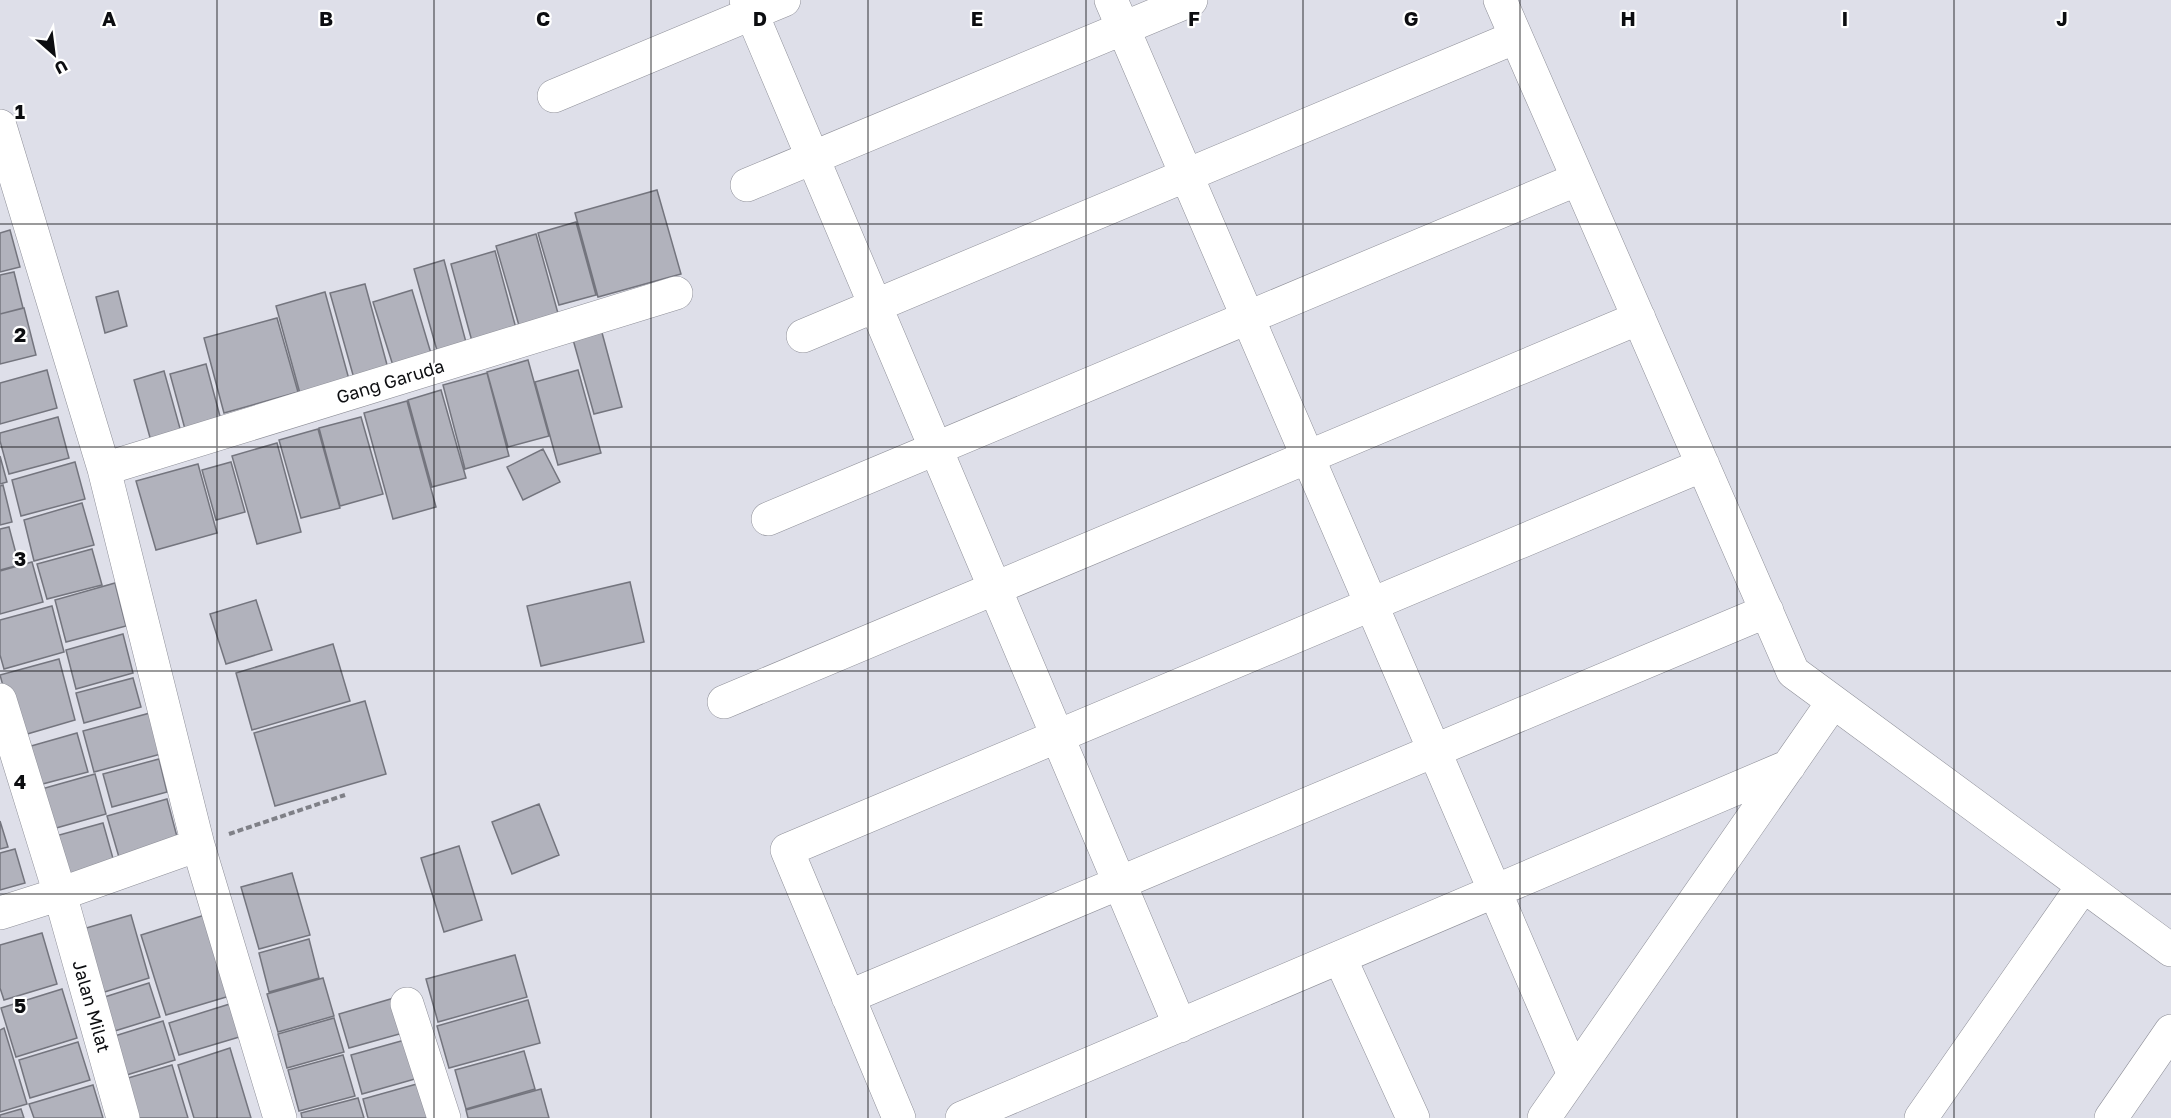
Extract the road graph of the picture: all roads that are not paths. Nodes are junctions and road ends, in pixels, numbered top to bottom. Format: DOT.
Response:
graph roads {
  1 [pos="784,0"];
  2 [pos="1191,0"];
  3 [pos="1500,0"];
  4 [pos="749,7"];
  5 [pos="1117,14"];
  6 [pos="1516,37"];
  7 [pos="554,96"];
  8 [pos="0,126"];
  9 [pos="813,157"];
  10 [pos="1186,176"];
  11 [pos="1578,179"];
  12 [pos="747,185"];
  13 [pos="676,293"];
  14 [pos="876,306"];
  15 [pos="1248,318"];
  16 [pos="1639,318"];
  17 [pos="804,336"];
  18 [pos="936,448"];
  19 [pos="1308,457"];
  20 [pos="1703,465"];
  21 [pos="104,469"];
  22 [pos="768,519"];
  23 [pos="995,588"];
  24 [pos="1371,604"];
  25 [pos="1767,611"];
  26 [pos="0,700"];
  27 [pos="724,702"];
  28 [pos="1833,702"];
  29 [pos="1057,736"];
  30 [pos="1434,751"];
  31 [pos="1789,766"];
  32 [pos="198,844"];
  33 [pos="1119,883"];
  34 [pos="2083,886"];
  35 [pos="1495,892"];
  36 [pos="60,894"];
  37 [pos="0,913"];
  38 [pos="2171,950"];
  39 [pos="1340,958"];
  40 [pos="848,997"];
  41 [pos="407,1004"];
  42 [pos="1180,1026"];
  43 [pos="2171,1031"];
  44 [pos="1574,1075"];
  45 [pos="123,1118"];
  46 [pos="280,1118"];
  47 [pos="444,1118"];
  48 [pos="899,1118"];
  49 [pos="962,1118"];
  50 [pos="1413,1118"];
  51 [pos="1544,1118"];
  52 [pos="1921,1118"];
  53 [pos="2111,1118"];
  1 -- 4 [label="street"];
  2 -- 5 [label="street"];
  3 -- 6 [label="street"];
  4 -- 7 [label="street"];
  4 -- 9 [label="street"];
  5 -- 9 [label="street"];
  5 -- 10 [label="street"];
  6 -- 10 [label="street"];
  6 -- 11 [label="street"];
  8 -- 21 [label="street"];
  9 -- 12 [label="street"];
  9 -- 14 [label="street"];
  10 -- 14 [label="street"];
  10 -- 15 [label="street"];
  11 -- 15 [label="street"];
  11 -- 16 [label="street"];
  13 -- 21 [label="street, Gang Garuda"];
  14 -- 17 [label="street"];
  14 -- 18 [label="street"];
  15 -- 18 [label="street"];
  15 -- 19 [label="street"];
  16 -- 19 [label="street"];
  16 -- 20 [label="street"];
  18 -- 22 [label="street"];
  18 -- 23 [label="street"];
  19 -- 23 [label="street"];
  19 -- 24 [label="street"];
  20 -- 24 [label="street"];
  20 -- 25 [label="street"];
  21 -- 32 [label="street"];
  23 -- 27 [label="street"];
  23 -- 29 [label="street"];
  24 -- 29 [label="street"];
  24 -- 30 [label="street"];
  25 -- 28 [label="street"];
  25 -- 30 [label="street"];
  26 -- 36 [label="street, Jalan Milat"];
  28 -- 31 [label="street"];
  28 -- 34 [label="street"];
  29 -- 33 [label="street"];
  29 -- 40 [label="street"];
  30 -- 33 [label="street"];
  30 -- 35 [label="street"];
  31 -- 35 [label="street"];
  31 -- 44 [label="street"];
  32 -- 36 [label="street"];
  32 -- 46 [label="street"];
  33 -- 40 [label="street"];
  33 -- 42 [label="street"];
  34 -- 38 [label="street"];
  34 -- 52 [label="street"];
  35 -- 39 [label="street"];
  35 -- 44 [label="street"];
  36 -- 37 [label="street"];
  36 -- 45 [label="street, Jalan Milat"];
  39 -- 42 [label="street"];
  39 -- 50 [label="street"];
  40 -- 48 [label="street"];
  41 -- 47 [label="street"];
  42 -- 49 [label="street"];
  43 -- 53 [label="street"];
  44 -- 51 [label="street"];
}
